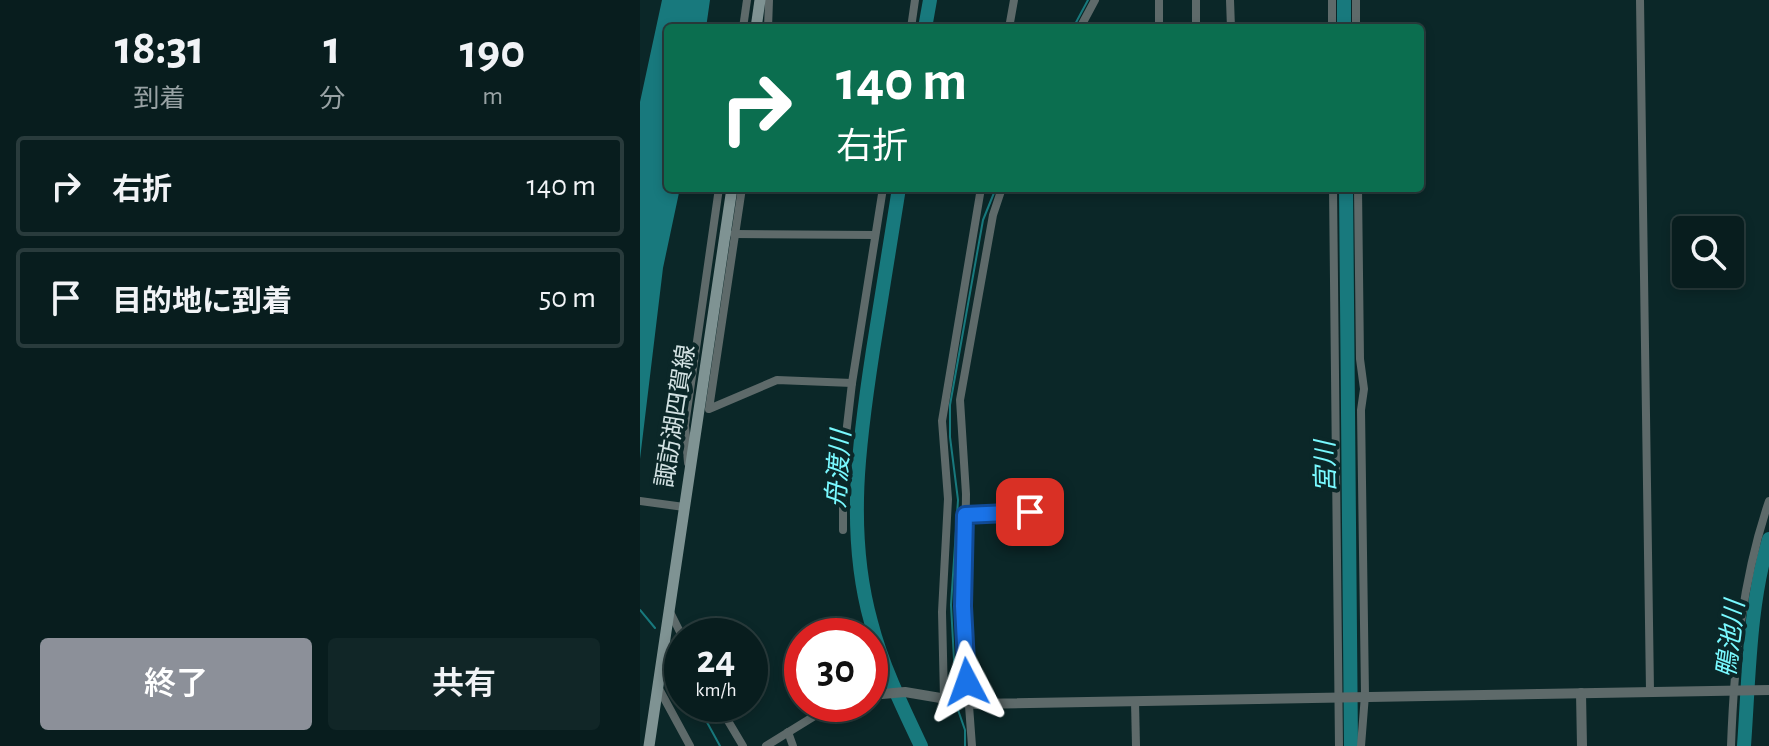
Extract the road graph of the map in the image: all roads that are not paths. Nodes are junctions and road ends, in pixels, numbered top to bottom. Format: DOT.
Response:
graph roads {
  1 [pos="747,0"];
  2 [pos="760,0"];
  3 [pos="769,0"];
  4 [pos="915,0"];
  5 [pos="1014,0"];
  6 [pos="1095,0"];
  7 [pos="1159,0"];
  8 [pos="1196,0"];
  9 [pos="1230,0"];
  10 [pos="1332,0"];
  11 [pos="1356,0"];
  12 [pos="1640,0"];
  13 [pos="744,24"];
  14 [pos="757,24"];
  15 [pos="767,24"];
  16 [pos="912,24"];
  17 [pos="1010,24"];
  18 [pos="1082,24"];
  19 [pos="1159,24"];
  20 [pos="1196,24"];
  21 [pos="1231,24"];
  22 [pos="1332,24"];
  23 [pos="1356,24"];
  24 [pos="718,192"];
  25 [pos="731,192"];
  26 [pos="741,192"];
  27 [pos="882,192"];
  28 [pos="980,192"];
  29 [pos="1001,192"];
  30 [pos="1333,192"];
  31 [pos="1358,192"];
  32 [pos="734,234"];
  33 [pos="875,235"];
  34 [pos="852,383"];
  35 [pos="689,468"];
  36 [pos="640,501"];
  37 [pos="1769,501"];
  38 [pos="681,507"];
  39 [pos="1030,512"];
  40 [pos="965,515"];
  41 [pos="843,530"];
  42 [pos="669,610"];
  43 [pos="673,618"];
  44 [pos="657,686"];
  45 [pos="1734,690"];
  46 [pos="1764,690"];
  47 [pos="1650,691"];
  48 [pos="888,693"];
  49 [pos="1581,693"];
  50 [pos="1362,695"];
  51 [pos="1339,696"];
  52 [pos="944,698"];
  53 [pos="1135,701"];
  54 [pos="968,703"];
  55 [pos="729,722"];
  56 [pos="803,722"];
  57 [pos="788,732"];
  58 [pos="649,746"];
  59 [pos="690,746"];
  60 [pos="743,746"];
  61 [pos="766,746"];
  62 [pos="793,746"];
  63 [pos="972,746"];
  64 [pos="1136,746"];
  65 [pos="1339,746"];
  66 [pos="1361,746"];
  67 [pos="1582,746"];
  68 [pos="1731,746"];
  1 -- 13 [label="street"];
  2 -- 14 [label="main road"];
  3 -- 15 [label="street"];
  4 -- 16 [label="street"];
  5 -- 17 [label="street"];
  6 -- 18 [label="street"];
  7 -- 19 [label="street"];
  8 -- 20 [label="street"];
  9 -- 21 [label="street"];
  10 -- 22 [label="street"];
  11 -- 23 [label="street"];
  12 -- 47 [label="street"];
  24 -- 35 [label="street"];
  25 -- 35 [label="main road, 諏訪湖四賀線"];
  26 -- 32 [label="street"];
  27 -- 33 [label="street"];
  28 -- 52 [label="street"];
  29 -- 40 [label="street"];
  30 -- 51 [label="street"];
  31 -- 50 [label="street"];
  32 -- 33 [label="street"];
  32 -- 34 [label="street"];
  33 -- 34 [label="street"];
  34 -- 41 [label="street"];
  35 -- 38 [label="main road, 諏訪湖四賀線"];
  36 -- 38 [label="street"];
  37 -- 45 [label="street"];
  38 -- 42 [label="main road, 諏訪湖四賀線"];
  39 -- 40 [label="street"];
  40 -- 54 [label="street"];
  42 -- 43 [label="street"];
  42 -- 44 [label="main road, 諏訪湖四賀線"];
  44 -- 58 [label="main road, 諏訪湖四賀線"];
  44 -- 59 [label="street"];
  45 -- 46 [label="street"];
  45 -- 47 [label="street"];
  45 -- 68 [label="street"];
  47 -- 49 [label="street"];
  48 -- 52 [label="street"];
  49 -- 50 [label="street"];
  49 -- 67 [label="street"];
  50 -- 51 [label="street"];
  50 -- 66 [label="street"];
  51 -- 53 [label="street"];
  51 -- 65 [label="street"];
  52 -- 54 [label="street"];
  53 -- 54 [label="street"];
  53 -- 64 [label="street"];
  54 -- 63 [label="street"];
  55 -- 60 [label="street"];
  56 -- 57 [label="street"];
  57 -- 61 [label="street"];
  57 -- 62 [label="street"];
}
